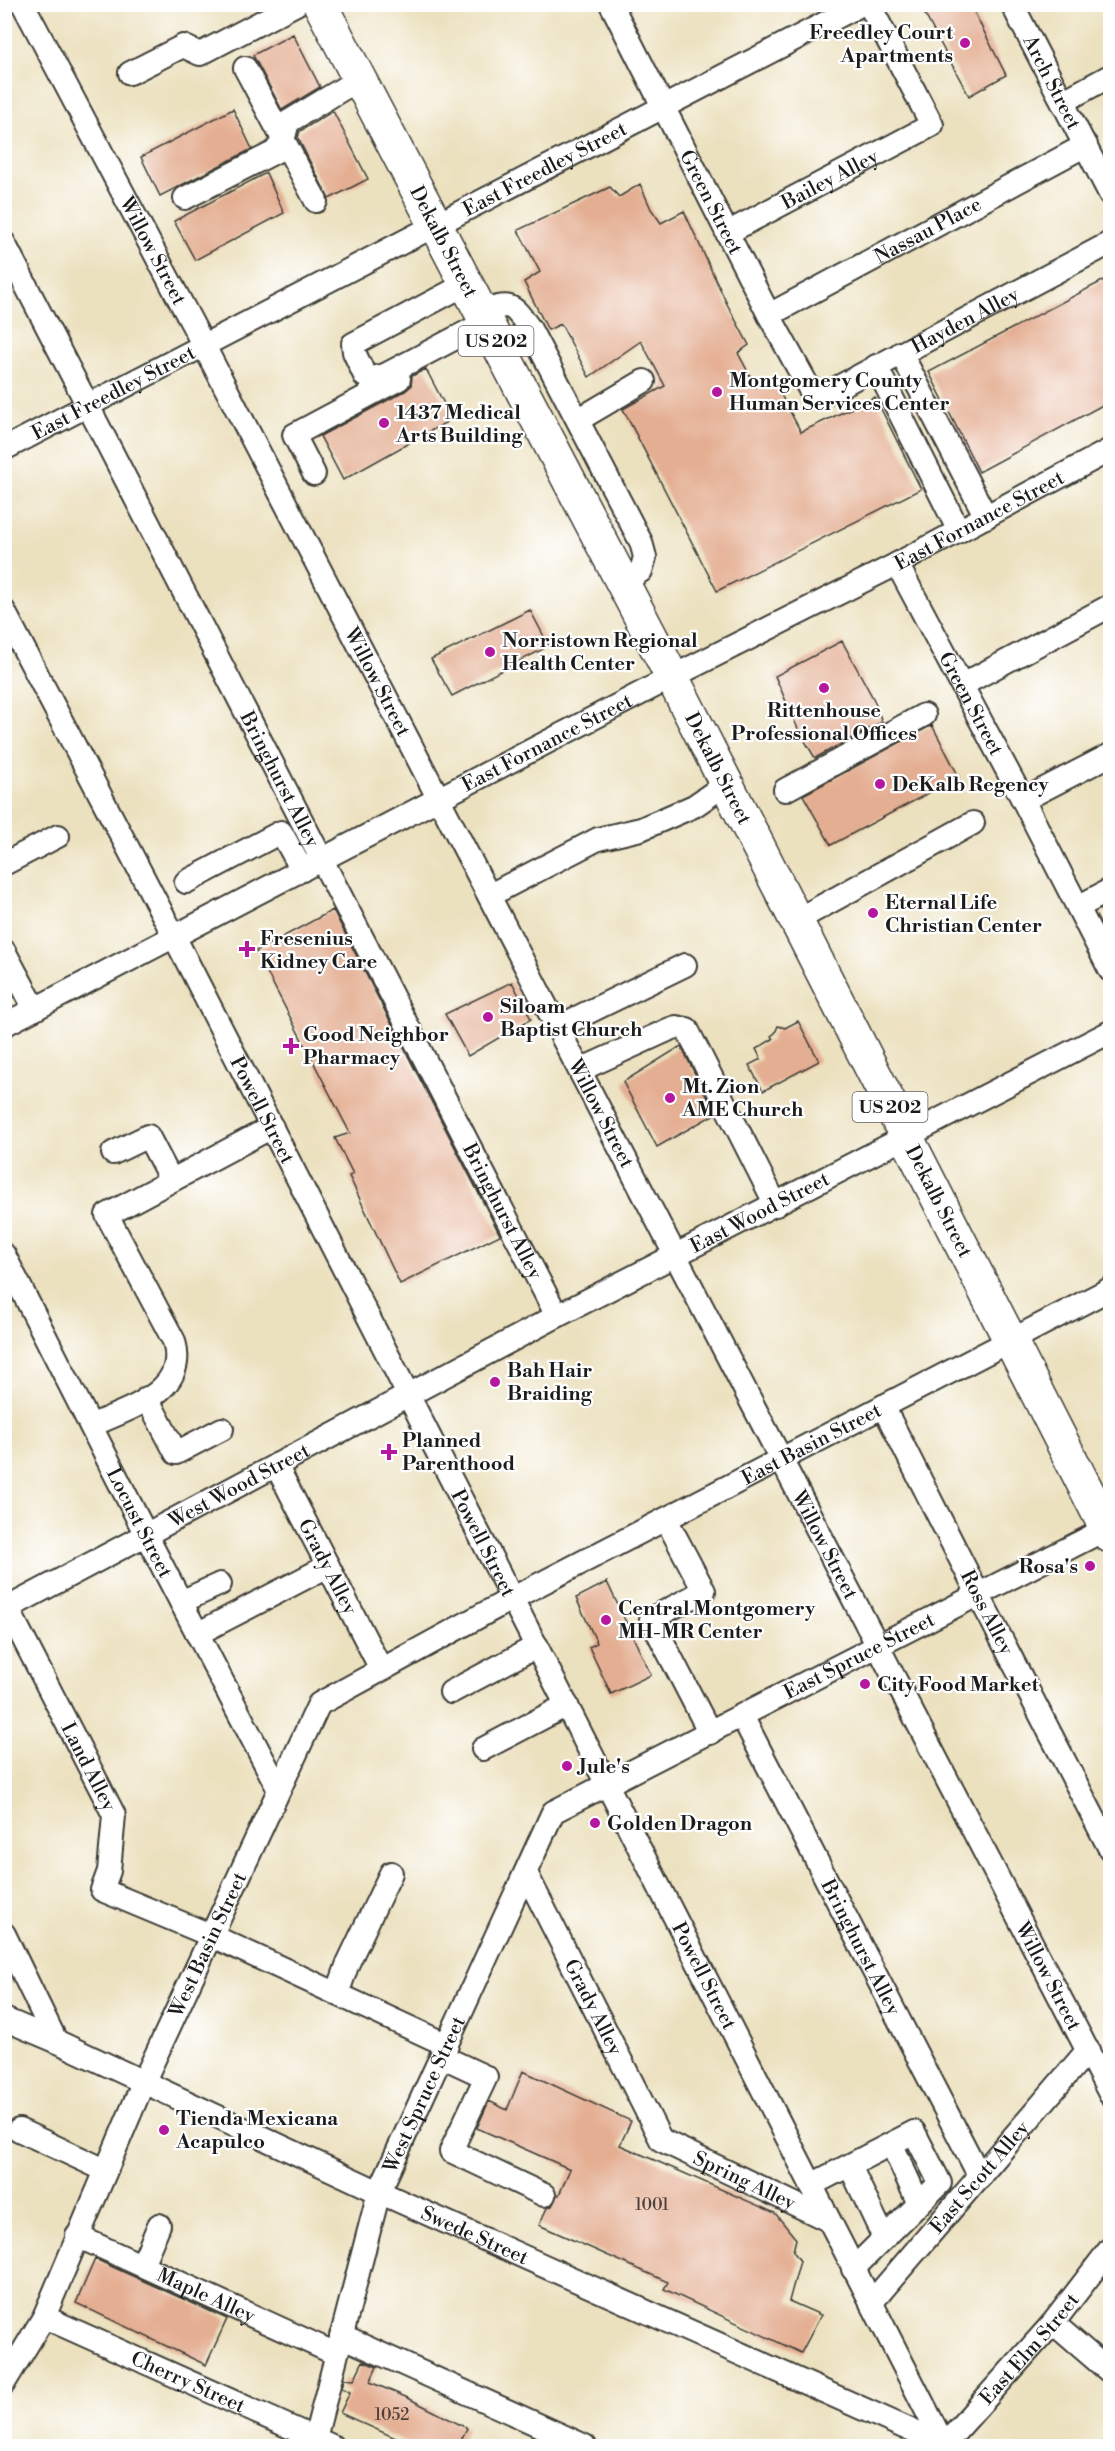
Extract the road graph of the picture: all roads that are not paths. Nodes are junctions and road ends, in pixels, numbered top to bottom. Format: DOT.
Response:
graph roads {
  1 [pos="23,4"];
  2 [pos="296,4"];
  3 [pos="320,4"];
  4 [pos="611,4"];
  5 [pos="862,4"];
  6 [pos="869,4"];
  7 [pos="1012,4"];
  8 [pos="245,68"];
  9 [pos="130,73"];
  10 [pos="1110,76"];
  11 [pos="359,79"];
  12 [pos="1062,102"];
  13 [pos="663,107"];
  14 [pos="283,141"];
  15 [pos="1086,145"];
  16 [pos="1110,194"];
  17 [pos="185,198"];
  18 [pos="316,201"];
  19 [pos="436,227"];
  20 [pos="727,233"];
  21 [pos="4,243"];
  22 [pos="1110,243"];
  23 [pos="466,284"];
  24 [pos="769,315"];
  25 [pos="486,322"];
  26 [pos="204,346"];
  27 [pos="901,353"];
  28 [pos="876,366"];
  29 [pos="644,381"];
  30 [pos="818,394"];
  31 [pos="88,405"];
  32 [pos="578,420"];
  33 [pos="4,449"];
  34 [pos="1110,450"];
  35 [pos="314,474"];
  36 [pos="986,517"];
  37 [pos="959,531"];
  38 [pos="897,564"];
  39 [pos="622,583"];
  40 [pos="1110,606"];
  41 [pos="4,611"];
  42 [pos="672,677"];
  43 [pos="962,685"];
  44 [pos="924,715"];
  45 [pos="1110,755"];
  46 [pos="726,784"];
  47 [pos="785,790"];
  48 [pos="438,798"];
  49 [pos="1023,800"];
  50 [pos="973,823"];
  51 [pos="58,837"];
  52 [pos="4,864"];
  53 [pos="312,865"];
  54 [pos="186,882"];
  55 [pos="1110,890"];
  56 [pos="490,895"];
  57 [pos="1078,907"];
  58 [pos="795,921"];
  59 [pos="175,938"];
  60 [pos="4,951"];
  61 [pos="685,965"];
  62 [pos="1110,970"];
  63 [pos="35,1009"];
  64 [pos="4,1025"];
  65 [pos="558,1027"];
  66 [pos="1110,1032"];
  67 [pos="580,1070"];
  68 [pos="272,1127"];
  69 [pos="906,1137"];
  70 [pos="113,1153"];
  71 [pos="171,1180"];
  72 [pos="776,1205"];
  73 [pos="4,1255"];
  74 [pos="677,1256"];
  75 [pos="1110,1289"];
  76 [pos="556,1316"];
  77 [pos="1011,1340"];
  78 [pos="409,1395"];
  79 [pos="147,1398"];
  80 [pos="883,1406"];
  81 [pos="91,1426"];
  82 [pos="222,1429"];
  83 [pos="780,1460"];
  84 [pos="276,1465"];
  85 [pos="666,1519"];
  86 [pos="1109,1530"];
  87 [pos="146,1535"];
  88 [pos="328,1566"];
  89 [pos="220,1584"];
  90 [pos="978,1594"];
  91 [pos="513,1598"];
  92 [pos="181,1602"];
  93 [pos="6,1606"];
  94 [pos="197,1634"];
  95 [pos="878,1645"];
  96 [pos="537,1646"];
  97 [pos="381,1669"];
  98 [pos="451,1692"];
  99 [pos="567,1705"];
  100 [pos="742,1716"];
  101 [pos="710,1732"];
  102 [pos="483,1749"];
  103 [pos="608,1784"];
  104 [pos="278,1788"];
  105 [pos="1110,1849"];
  106 [pos="391,1873"];
  107 [pos="526,1873"];
  108 [pos="4,1934"];
  109 [pos="210,1935"];
  110 [pos="337,1994"];
  111 [pos="4,2019"];
  112 [pos="56,2041"];
  113 [pos="444,2050"];
  114 [pos="1088,2050"];
  115 [pos="143,2083"];
  116 [pos="1110,2094"];
  117 [pos="19,2130"];
  118 [pos="661,2140"];
  119 [pos="850,2166"];
  120 [pos="105,2170"];
  121 [pos="980,2177"];
  122 [pos="811,2185"];
  123 [pos="379,2192"];
  124 [pos="544,2195"];
  125 [pos="828,2220"];
  126 [pos="159,2225"];
  127 [pos="77,2236"];
  128 [pos="884,2238"];
  129 [pos="1110,2249"];
  130 [pos="142,2265"];
  131 [pos="853,2269"];
  132 [pos="871,2302"];
  133 [pos="44,2317"];
  134 [pos="1053,2323"];
  135 [pos="339,2345"];
  136 [pos="1110,2372"];
  137 [pos="4,2383"];
  138 [pos="320,2444"];
  139 [pos="585,2446"];
  140 [pos="944,2446"];
  1 -- 26 [label="street, Willow Street"];
  2 -- 9 [label="street"];
  3 -- 11 [label="highway, Dekalb Street / US 202"];
  4 -- 13 [label="street, Green Street"];
  5 -- 13 [label="street, East Freedley Street"];
  6 -- 20 [label="street, Bailey Alley"];
  7 -- 12 [label="street, Arch Street"];
  8 -- 14 [label="street"];
  10 -- 12 [label="street"];
  11 -- 14 [label="street"];
  11 -- 19 [label="highway, Dekalb Street / US 202"];
  12 -- 15 [label="street, Arch Street"];
  13 -- 19 [label="street, East Freedley Street"];
  13 -- 20 [label="street, Green Street"];
  14 -- 17 [label="street"];
  14 -- 18 [label="street"];
  15 -- 16 [label="street, Arch Street"];
  15 -- 24 [label="street, Nassau Place"];
  19 -- 23 [label="highway, Dekalb Street / US 202"];
  19 -- 26 [label="street, East Freedley Street"];
  20 -- 24 [label="street, Green Street"];
  21 -- 31 [label="street, Bringhurst Alley"];
  22 -- 27 [label="street, Hayden Alley"];
  23 -- 25 [label="highway, Dekalb Street / US 202"];
  23 -- 25 [label="street"];
  24 -- 30 [label="street, Green Street"];
  25 -- 32 [label="street"];
  25 -- 35 [label="street"];
  25 -- 39 [label="highway, Dekalb Street / US 202"];
  26 -- 31 [label="street, East Freedley Street"];
  26 -- 48 [label="street, Willow Street"];
  27 -- 28 [label="street, Hayden Alley"];
  27 -- 36 [label="street"];
  28 -- 30 [label="street, Hayden Alley"];
  28 -- 37 [label="street"];
  29 -- 32 [label="street"];
  31 -- 33 [label="street, East Freedley Street"];
  31 -- 53 [label="street, Bringhurst Alley"];
  32 -- 39 [label="street"];
  34 -- 36 [label="street, East Fornance Street"];
  36 -- 37 [label="street, East Fornance Street"];
  37 -- 38 [label="street, East Fornance Street"];
  38 -- 42 [label="street, East Fornance Street"];
  38 -- 43 [label="street, Green Street"];
  39 -- 42 [label="highway, Dekalb Street / US 202"];
  40 -- 43 [label="street"];
  41 -- 59 [label="street, Powell Street"];
  42 -- 46 [label="highway, Dekalb Street / US 202"];
  42 -- 48 [label="street, East Fornance Street"];
  43 -- 49 [label="street, Green Street"];
  44 -- 47 [label="street"];
  45 -- 49 [label="street"];
  46 -- 56 [label="street"];
  46 -- 58 [label="highway, Dekalb Street / US 202"];
  48 -- 53 [label="street, East Fornance Street"];
  48 -- 56 [label="street, Willow Street"];
  49 -- 57 [label="street, Green Street"];
  50 -- 58 [label="street"];
  51 -- 52 [label="street"];
  53 -- 54 [label="street"];
  53 -- 59 [label="street, East Fornance Street"];
  53 -- 76 [label="street, Bringhurst Alley"];
  55 -- 57 [label="street"];
  56 -- 65 [label="street, Willow Street"];
  57 -- 62 [label="street, Green Street"];
  58 -- 69 [label="highway, Dekalb Street / US 202"];
  59 -- 63 [label="street, East Fornance Street"];
  59 -- 68 [label="street, Powell Street"];
  60 -- 63 [label="street"];
  61 -- 65 [label="street"];
  63 -- 64 [label="street, East Fornance Street"];
  65 -- 67 [label="street, Willow Street"];
  66 -- 69 [label="street, East Wood Street"];
  67 -- 72 [label="street"];
  67 -- 74 [label="street, Willow Street"];
  68 -- 71 [label="street"];
  68 -- 78 [label="street, Powell Street"];
  69 -- 72 [label="street, East Wood Street"];
  69 -- 77 [label="highway, Dekalb Street / US 202"];
  70 -- 71 [label="street"];
  71 -- 79 [label="street"];
  72 -- 74 [label="street, East Wood Street"];
  73 -- 81 [label="street, Locust Street"];
  74 -- 76 [label="street, East Wood Street"];
  74 -- 83 [label="street, Willow Street"];
  75 -- 77 [label="street, East Basin Street"];
  76 -- 78 [label="street, East Wood Street"];
  77 -- 80 [label="street, East Basin Street"];
  77 -- 86 [label="highway, Dekalb Street / US 202"];
  78 -- 84 [label="street, West Wood Street"];
  78 -- 91 [label="street, Powell Street"];
  79 -- 81 [label="street"];
  79 -- 82 [label="street"];
  80 -- 83 [label="street, East Basin Street"];
  80 -- 90 [label="street, Ross Alley"];
  81 -- 87 [label="street, Locust Street"];
  83 -- 85 [label="street, East Basin Street"];
  83 -- 95 [label="street, Willow Street"];
  84 -- 87 [label="street, West Wood Street"];
  84 -- 88 [label="street, Grady Alley"];
  85 -- 91 [label="street, East Basin Street"];
  85 -- 101 [label="street"];
  86 -- 90 [label="street, East Spruce Street"];
  87 -- 92 [label="street, Locust Street"];
  87 -- 93 [label="street, West Wood Street"];
  88 -- 94 [label="street"];
  88 -- 97 [label="street, Grady Alley"];
  89 -- 92 [label="street"];
  90 -- 95 [label="street, East Spruce Street"];
  90 -- 105 [label="street, Ross Alley"];
  91 -- 96 [label="street, Powell Street"];
  91 -- 97 [label="street, West Basin Street"];
  92 -- 94 [label="street, Locust Street"];
  93 -- 109 [label="street, Land Alley"];
  94 -- 104 [label="street, Locust Street"];
  95 -- 100 [label="street, East Spruce Street"];
  95 -- 114 [label="street, Willow Street"];
  96 -- 98 [label="street"];
  96 -- 99 [label="street, Powell Street"];
  97 -- 104 [label="street, West Basin Street"];
  99 -- 102 [label="street"];
  99 -- 103 [label="street, Powell Street"];
  100 -- 101 [label="street, East Spruce Street"];
  100 -- 121 [label="street, Bringhurst Alley"];
  101 -- 103 [label="street, East Spruce Street"];
  103 -- 107 [label="street, West Spruce Street"];
  103 -- 122 [label="street, Powell Street"];
  104 -- 109 [label="street, West Basin Street"];
  106 -- 110 [label="street"];
  107 -- 113 [label="street, West Spruce Street"];
  107 -- 118 [label="street, Grady Alley"];
  108 -- 112 [label="street"];
  109 -- 110 [label="street, Land Alley"];
  109 -- 115 [label="street, West Basin Street"];
  110 -- 113 [label="street, Land Alley"];
  111 -- 112 [label="street, Swede Street"];
  112 -- 115 [label="street, Swede Street"];
  113 -- 123 [label="street, West Spruce Street"];
  113 -- 124 [label="street, Land Alley"];
  114 -- 116 [label="street, Willow Street"];
  114 -- 121 [label="street, East Scott Alley"];
  115 -- 120 [label="street, West Basin Street"];
  115 -- 123 [label="street, Swede Street"];
  117 -- 120 [label="street"];
  118 -- 125 [label="street, Spring Alley"];
  119 -- 122 [label="street"];
  119 -- 128 [label="street"];
  119 -- 128 [label="street"];
  120 -- 127 [label="street, West Basin Street"];
  121 -- 132 [label="street, East Scott Alley"];
  122 -- 125 [label="street, Powell Street"];
  123 -- 135 [label="street, West Spruce Street"];
  123 -- 140 [label="street, Swede Street"];
  125 -- 131 [label="street, Powell Street"];
  126 -- 130 [label="street"];
  127 -- 130 [label="street, Maple Alley"];
  127 -- 133 [label="street, West Basin Street"];
  128 -- 131 [label="street"];
  129 -- 134 [label="street, East Elm Street"];
  130 -- 135 [label="street, Maple Alley"];
  131 -- 132 [label="street, Powell Street"];
  132 -- 140 [label="street, Powell Street"];
  133 -- 137 [label="street, West Basin Street"];
  133 -- 138 [label="street, Cherry Street"];
  134 -- 136 [label="street"];
  134 -- 140 [label="street, East Elm Street"];
  135 -- 138 [label="street, West Spruce Street"];
  135 -- 139 [label="street, Maple Alley"];
}
